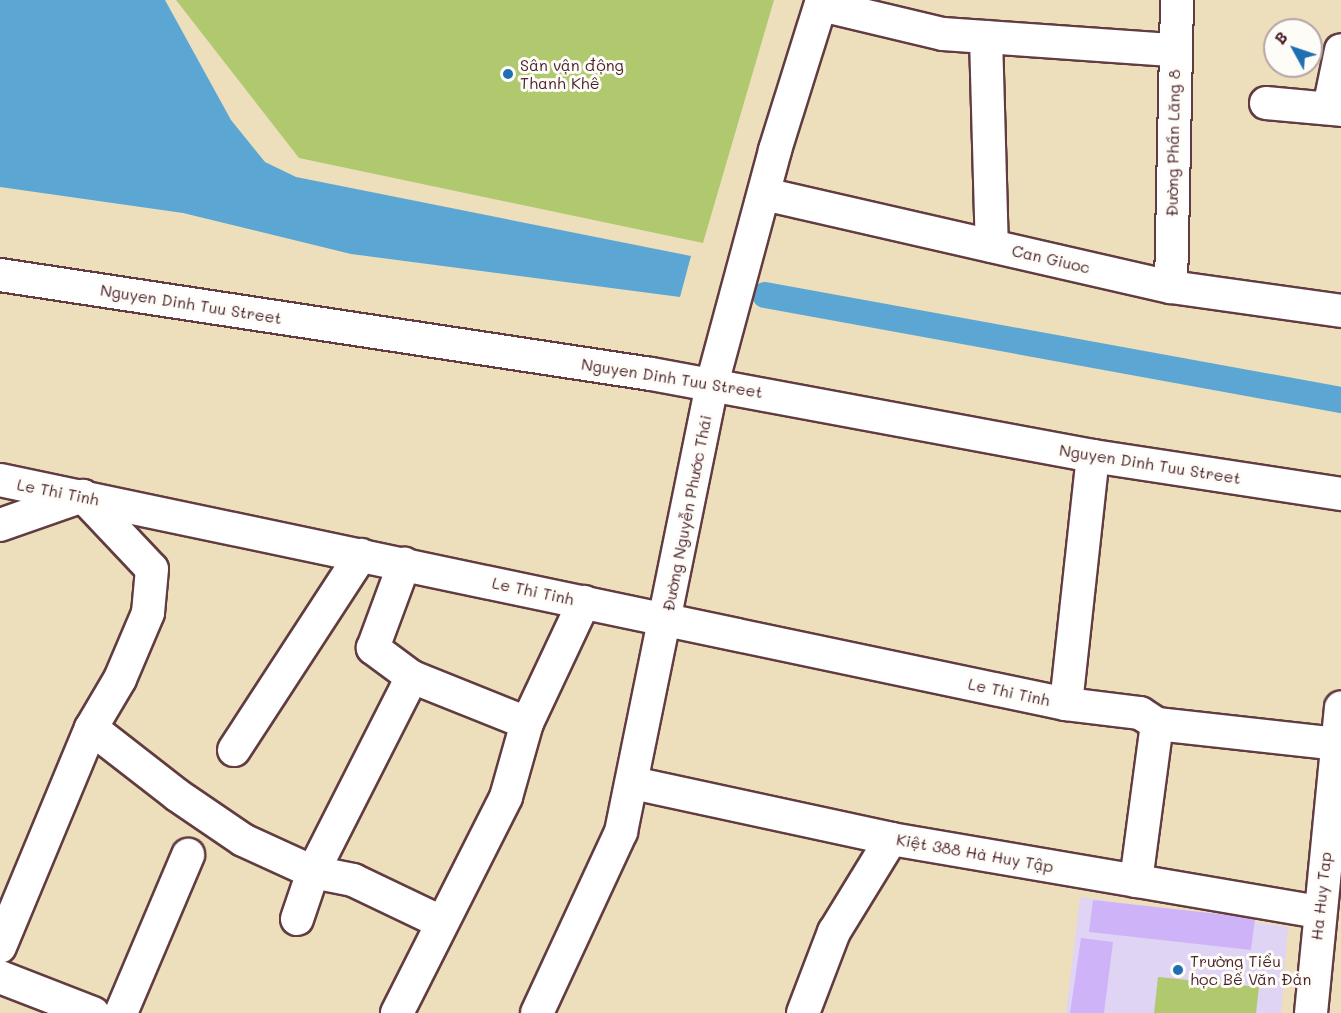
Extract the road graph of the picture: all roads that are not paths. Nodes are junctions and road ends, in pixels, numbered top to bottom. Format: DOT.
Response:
graph roads {
  1 [pos="1177,0"];
  2 [pos="821,3"];
  3 [pos="986,37"];
  4 [pos="1174,50"];
  5 [pos="1341,50"];
  6 [pos="1266,103"];
  7 [pos="1335,109"];
  8 [pos="764,194"];
  9 [pos="992,246"];
  10 [pos="0,275"];
  11 [pos="1171,287"];
  12 [pos="1341,311"];
  13 [pos="712,384"];
  14 [pos="1093,456"];
  15 [pos="0,480"];
  16 [pos="1341,494"];
  17 [pos="83,496"];
  18 [pos="0,525"];
  19 [pos="361,555"];
  20 [pos="404,564"];
  21 [pos="584,602"];
  22 [pos="666,619"];
  23 [pos="412,677"];
  24 [pos="1066,704"];
  25 [pos="1341,707"];
  26 [pos="527,723"];
  27 [pos="1157,724"];
  28 [pos="91,728"];
  29 [pos="1337,744"];
  30 [pos="234,750"];
  31 [pos="633,783"];
  32 [pos="891,839"];
  33 [pos="188,855"];
  34 [pos="313,872"];
  35 [pos="1136,881"];
  36 [pos="1319,912"];
  37 [pos="297,919"];
  38 [pos="441,922"];
  39 [pos="0,947"];
  40 [pos="0,977"];
  41 [pos="93,1013"];
  42 [pos="121,1013"];
  43 [pos="397,1013"];
  44 [pos="537,1013"];
  45 [pos="803,1013"];
  46 [pos="1311,1013"];
  1 -- 4 [label="street, Đường Phần Lăng 8"];
  2 -- 3 [label="street, Đường Nguyễn Phước Thái"];
  2 -- 8 [label="street, Đường Nguyễn Phước Thái"];
  3 -- 4 [label="street, Đường Nguyễn Phước Thái"];
  3 -- 9 [label="street"];
  4 -- 11 [label="street, Đường Phần Lăng 8"];
  5 -- 7 [label="street"];
  6 -- 7 [label="street"];
  8 -- 9 [label="street, Can Giuoc"];
  8 -- 13 [label="street, Đường Nguyễn Phước Thái"];
  9 -- 11 [label="street, Can Giuoc"];
  10 -- 13 [label="street, Nguyen Dinh Tuu Street"];
  11 -- 12 [label="street, Can Giuoc"];
  13 -- 14 [label="street, Nguyen Dinh Tuu Street"];
  13 -- 22 [label="street, Đường Nguyễn Phước Thái"];
  14 -- 16 [label="street, Nguyen Dinh Tuu Street"];
  14 -- 24 [label="street, Le Thi Tinh"];
  15 -- 17 [label="street, Le Thi Tinh"];
  17 -- 18 [label="street"];
  17 -- 19 [label="street, Le Thi Tinh"];
  17 -- 28 [label="street"];
  19 -- 20 [label="street, Le Thi Tinh"];
  19 -- 30 [label="street"];
  20 -- 21 [label="street, Le Thi Tinh"];
  20 -- 23 [label="street"];
  21 -- 22 [label="street, Le Thi Tinh"];
  21 -- 26 [label="street"];
  22 -- 24 [label="street, Le Thi Tinh"];
  22 -- 31 [label="street, Đường Nguyễn Phước Thái"];
  23 -- 26 [label="street"];
  23 -- 34 [label="street"];
  24 -- 27 [label="street, Le Thi Tinh"];
  25 -- 29 [label="street, Ha Huy Tap"];
  26 -- 38 [label="street"];
  27 -- 29 [label="street, Le Thi Tinh"];
  27 -- 35 [label="street"];
  28 -- 34 [label="street"];
  28 -- 39 [label="street"];
  29 -- 36 [label="street, Ha Huy Tap"];
  31 -- 32 [label="street, Kiệt 388 Hà Huy Tập"];
  31 -- 44 [label="street, Đường Nguyễn Phước Thái"];
  32 -- 35 [label="street, Kiệt 388 Hà Huy Tập"];
  32 -- 45 [label="street"];
  33 -- 42 [label="street"];
  34 -- 37 [label="street"];
  34 -- 38 [label="street"];
  35 -- 36 [label="street, Kiệt 388 Hà Huy Tập"];
  36 -- 46 [label="street, Ha Huy Tap"];
  38 -- 43 [label="street"];
  40 -- 41 [label="street"];
}
